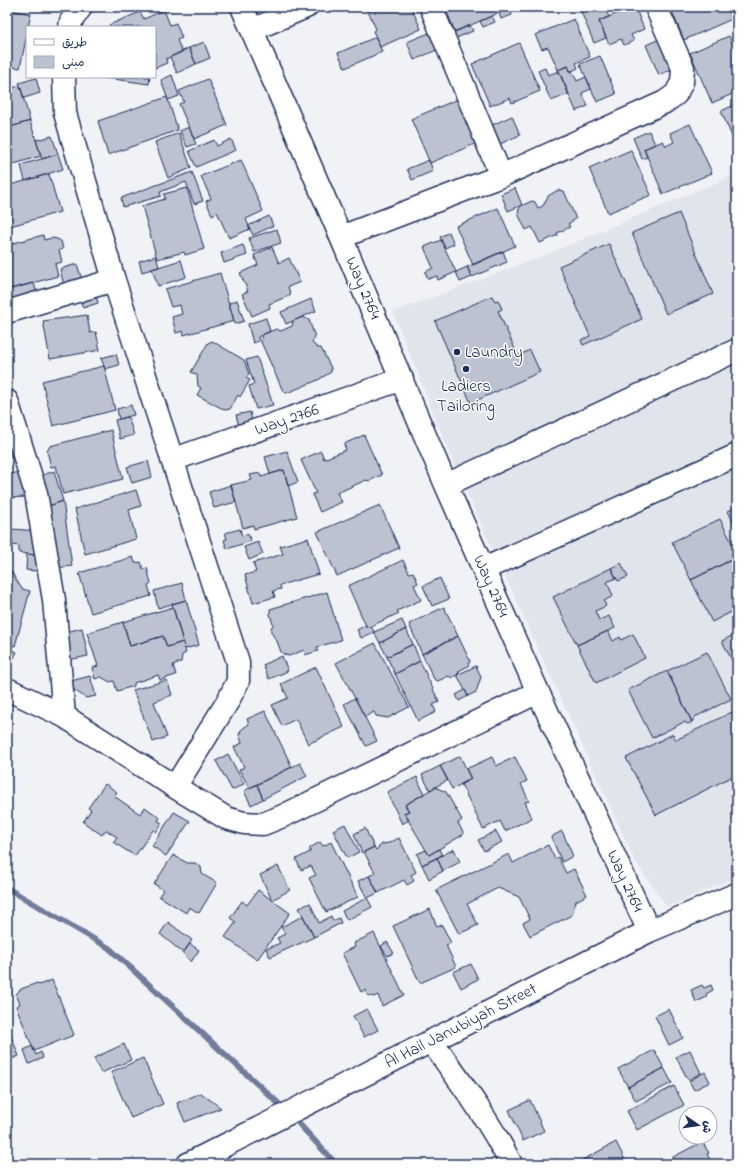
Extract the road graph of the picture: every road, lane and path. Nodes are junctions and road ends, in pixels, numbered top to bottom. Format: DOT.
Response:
graph roads {
  1 [pos="81,7"];
  2 [pos="242,7"];
  3 [pos="306,7"];
  4 [pos="431,7"];
  5 [pos="656,7"];
  6 [pos="70,26"];
  7 [pos="252,30"];
  8 [pos="64,78"];
  9 [pos="501,176"];
  10 [pos="342,237"];
  11 [pos="114,280"];
  12 [pos="7,312"];
  13 [pos="737,350"];
  14 [pos="402,379"];
  15 [pos="7,401"];
  16 [pos="737,455"];
  17 [pos="172,460"];
  18 [pos="446,485"];
  19 [pos="484,568"];
  20 [pos="7,689"];
  21 [pos="538,692"];
  22 [pos="64,716"];
  23 [pos="175,787"];
  24 [pos="737,894"];
  25 [pos="649,931"];
  26 [pos="431,1041"];
  27 [pos="188,1164"];
  28 [pos="511,1164"];
  1 -- 6 [label="street"];
  2 -- 7 [label="street, Way 2764"];
  3 -- 7 [label="street"];
  4 -- 9 [label="street"];
  5 -- 9 [label="street, Way 2764"];
  7 -- 10 [label="street, Way 2764"];
  8 -- 11 [label="street"];
  9 -- 10 [label="street, Way 2764"];
  10 -- 14 [label="street, Way 2764"];
  11 -- 12 [label="street"];
  11 -- 17 [label="street"];
  13 -- 18 [label="street"];
  14 -- 17 [label="street, Way 2766"];
  14 -- 18 [label="street, Way 2764"];
  15 -- 22 [label="street"];
  16 -- 19 [label="street"];
  17 -- 23 [label="street"];
  18 -- 19 [label="street, Way 2764"];
  19 -- 21 [label="street, Way 2764"];
  20 -- 22 [label="street"];
  21 -- 23 [label="street"];
  21 -- 25 [label="street, Way 2764"];
  22 -- 23 [label="street"];
  24 -- 25 [label="street, Al Hail Janubiyah Street"];
  25 -- 26 [label="street, Al Hail Janubiyah Street"];
  26 -- 27 [label="street, Al Hail Janubiyah Street"];
  26 -- 28 [label="street"];
}
